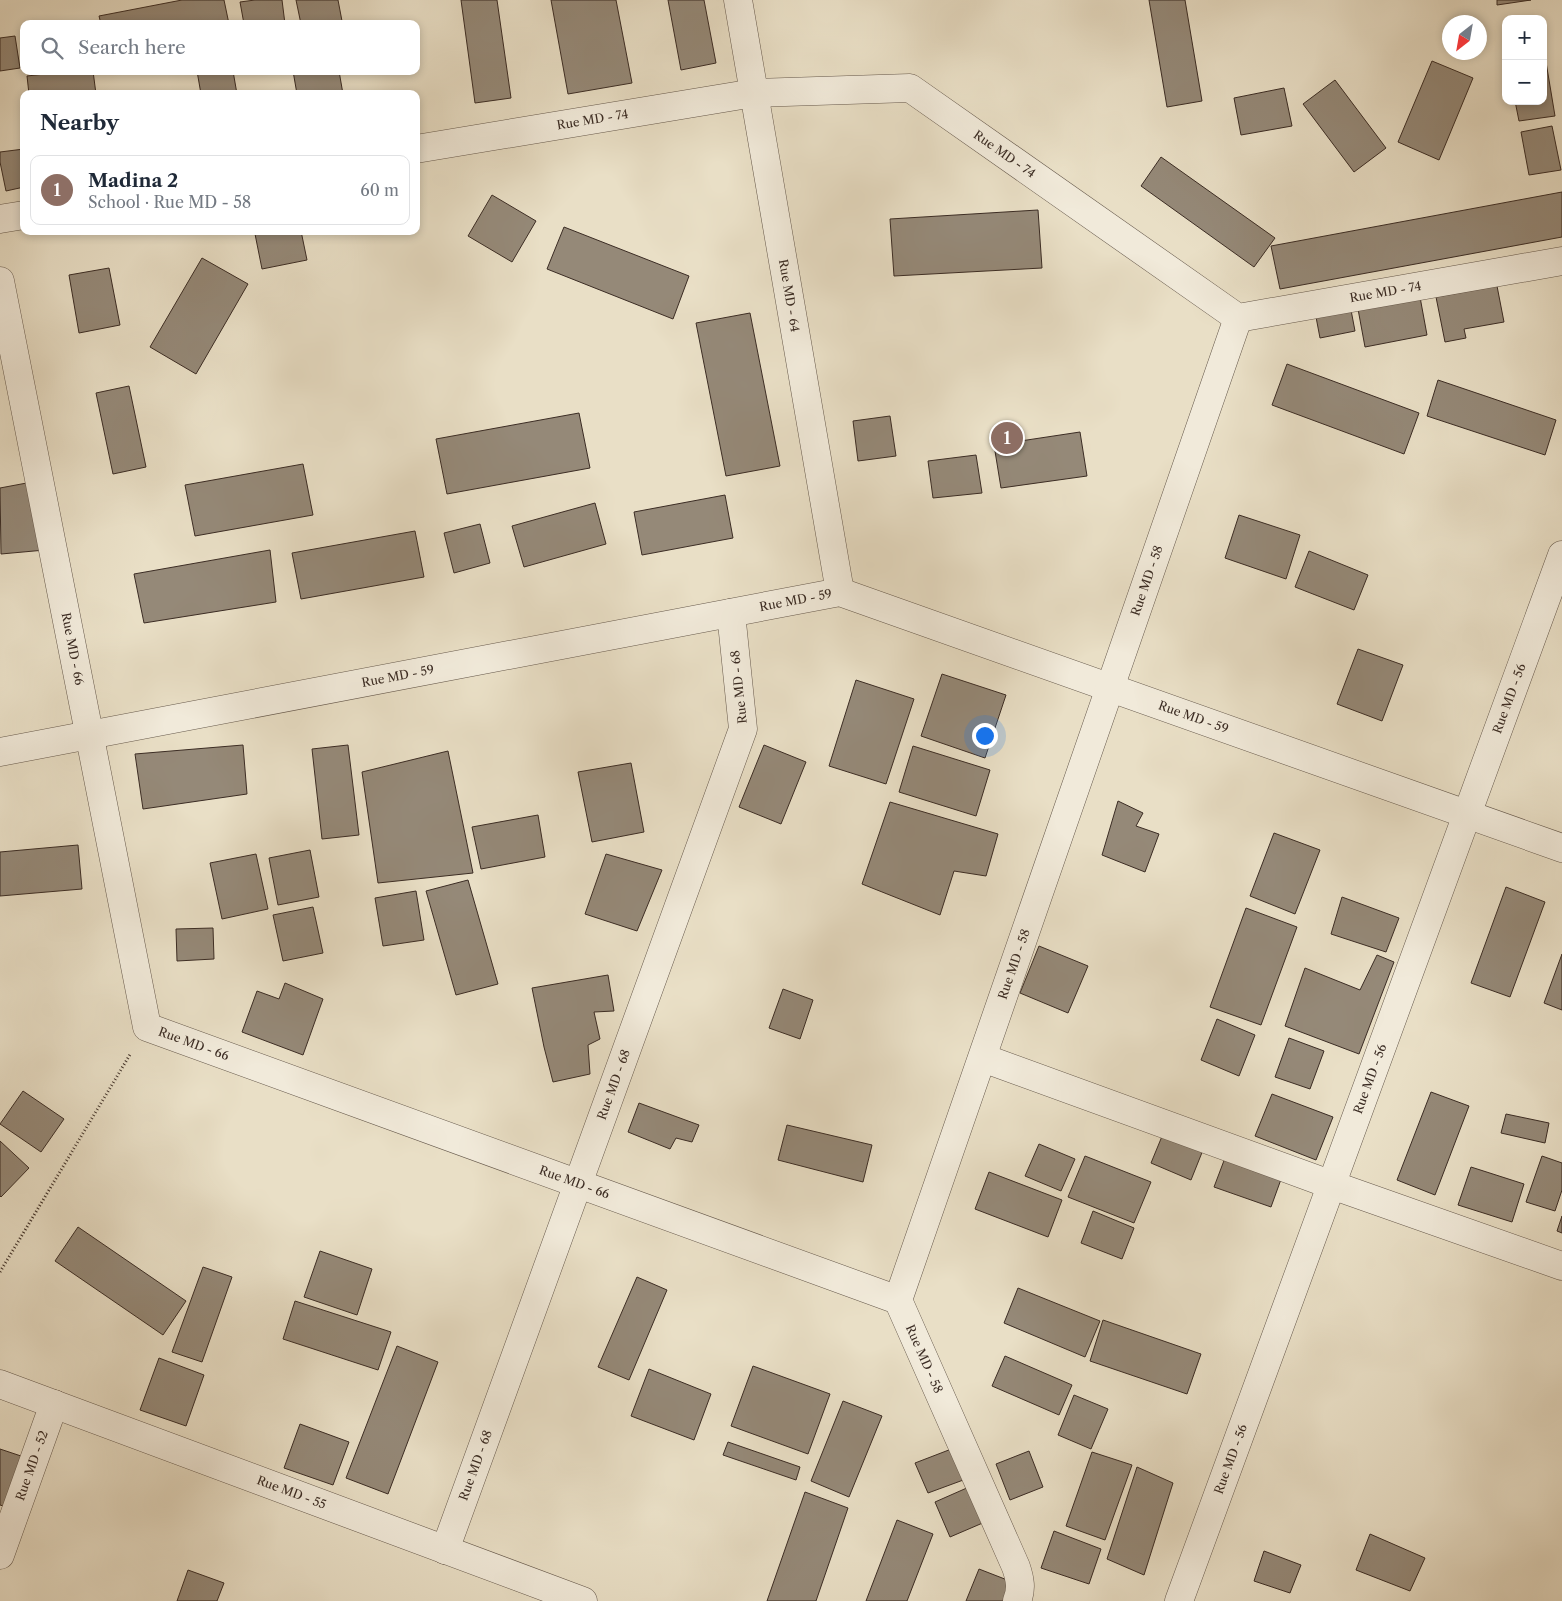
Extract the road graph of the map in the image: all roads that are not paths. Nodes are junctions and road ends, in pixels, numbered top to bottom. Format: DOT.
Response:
graph roads {
  1 [pos="738,0"];
  2 [pos="754,93"];
  3 [pos="420,148"];
  4 [pos="20,216"];
  5 [pos="0,219"];
  6 [pos="1562,261"];
  7 [pos="0,281"];
  8 [pos="1238,318"];
  9 [pos="1562,555"];
  10 [pos="840,592"];
  11 [pos="731,613"];
  12 [pos="1111,687"];
  13 [pos="89,735"];
  14 [pos="0,752"];
  15 [pos="1468,814"];
  16 [pos="1562,848"];
  17 [pos="983,1058"];
  18 [pos="578,1184"];
  19 [pos="1332,1185"];
  20 [pos="1562,1266"];
  21 [pos="898,1300"];
  22 [pos="0,1384"];
  23 [pos="54,1404"];
  24 [pos="446,1550"];
  25 [pos="0,1555"];
  26 [pos="583,1601"];
  27 [pos="1018,1601"];
  28 [pos="1179,1601"];
  1 -- 2 [label="street, Rue MD - 64"];
  2 -- 3 [label="street, Rue MD - 74"];
  2 -- 8 [label="street, Rue MD - 74"];
  2 -- 10 [label="street, Rue MD - 64"];
  4 -- 5 [label="street"];
  6 -- 8 [label="street, Rue MD - 74"];
  7 -- 13 [label="street, Rue MD - 66"];
  8 -- 12 [label="street, Rue MD - 58"];
  9 -- 15 [label="street, Rue MD - 56"];
  10 -- 11 [label="street, Rue MD - 59"];
  10 -- 12 [label="street, Rue MD - 59"];
  11 -- 13 [label="street, Rue MD - 59"];
  11 -- 18 [label="street, Rue MD - 68"];
  12 -- 15 [label="street, Rue MD - 59"];
  12 -- 17 [label="street, Rue MD - 58"];
  13 -- 14 [label="street, Rue MD - 59"];
  13 -- 18 [label="street, Rue MD - 66"];
  15 -- 16 [label="street, Rue MD - 59"];
  15 -- 19 [label="street, Rue MD - 56"];
  17 -- 19 [label="street"];
  17 -- 21 [label="street, Rue MD - 58"];
  18 -- 21 [label="street, Rue MD - 66"];
  18 -- 24 [label="street, Rue MD - 68"];
  19 -- 20 [label="street"];
  19 -- 28 [label="street, Rue MD - 56"];
  21 -- 27 [label="street, Rue MD - 58"];
  22 -- 23 [label="street, Rue MD - 55"];
  23 -- 24 [label="street, Rue MD - 55"];
  23 -- 25 [label="street, Rue MD - 52"];
  24 -- 26 [label="street, Rue MD - 55"];
}
